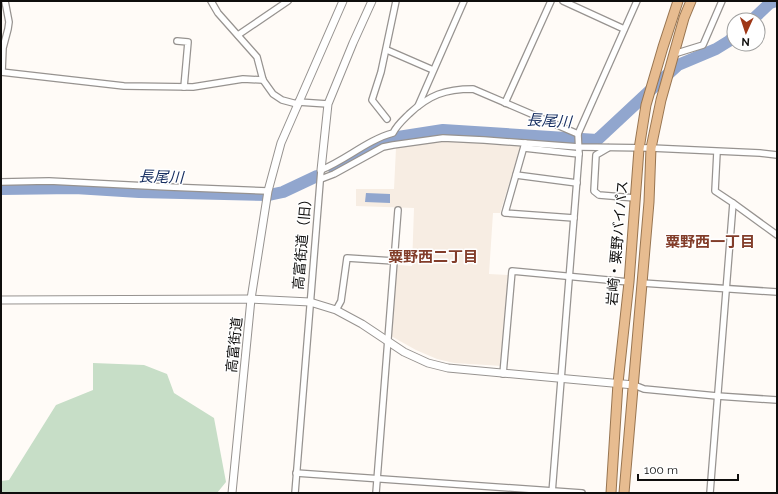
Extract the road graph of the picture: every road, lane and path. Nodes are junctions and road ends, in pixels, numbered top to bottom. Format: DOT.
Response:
graph roads {
  1 [pos="5,1"];
  2 [pos="212,1"];
  3 [pos="288,1"];
  4 [pos="343,1"];
  5 [pos="372,1"];
  6 [pos="396,1"];
  7 [pos="464,1"];
  8 [pos="551,1"];
  9 [pos="563,1"];
  10 [pos="637,1"];
  11 [pos="678,1"];
  12 [pos="690,1"];
  13 [pos="722,1"];
  14 [pos="624,29"];
  15 [pos="238,36"];
  16 [pos="177,41"];
  17 [pos="387,50"];
  18 [pos="674,54"];
  19 [pos="433,70"];
  20 [pos="2,72"];
  21 [pos="263,80"];
  22 [pos="184,87"];
  23 [pos="298,103"];
  24 [pos="505,103"];
  25 [pos="328,104"];
  26 [pos="418,106"];
  27 [pos="388,119"];
  28 [pos="393,134"];
  29 [pos="578,134"];
  30 [pos="393,143"];
  31 [pos="369,144"];
  32 [pos="525,145"];
  33 [pos="608,148"];
  34 [pos="651,148"];
  35 [pos="639,149"];
  36 [pos="579,151"];
  37 [pos="373,152"];
  38 [pos="717,152"];
  39 [pos="777,156"];
  40 [pos="321,170"];
  41 [pos="516,175"];
  42 [pos="321,179"];
  43 [pos="1,182"];
  44 [pos="576,183"];
  45 [pos="268,190"];
  46 [pos="635,198"];
  47 [pos="733,203"];
  48 [pos="398,210"];
  49 [pos="574,218"];
  50 [pos="777,234"];
  51 [pos="394,261"];
  52 [pos="569,276"];
  53 [pos="629,282"];
  54 [pos="642,283"];
  55 [pos="727,288"];
  56 [pos="777,292"];
  57 [pos="251,299"];
  58 [pos="1,300"];
  59 [pos="310,302"];
  60 [pos="336,310"];
  61 [pos="388,342"];
  62 [pos="503,374"];
  63 [pos="561,378"];
  64 [pos="618,383"];
  65 [pos="634,385"];
  66 [pos="717,396"];
  67 [pos="777,400"];
  68 [pos="296,473"];
  69 [pos="377,478"];
  70 [pos="552,492"];
  71 [pos="232,493"];
  72 [pos="295,493"];
  73 [pos="376,493"];
  74 [pos="582,493"];
  75 [pos="611,493"];
  76 [pos="624,493"];
  77 [pos="710,493"];
  1 -- 20 [label="street"];
  2 -- 15 [label="street"];
  3 -- 15 [label="street"];
  4 -- 23 [label="street"];
  5 -- 25 [label="street, 高富街道（旧）"];
  6 -- 17 [label="street"];
  7 -- 19 [label="street"];
  8 -- 24 [label="street"];
  9 -- 14 [label="street"];
  10 -- 14 [label="street"];
  11 -- 35 [label="highway, 岩崎・粟野バイパス"];
  12 -- 18 [label="highway, 岩崎・粟野バイパス"];
  13 -- 18 [label="street"];
  14 -- 29 [label="street"];
  15 -- 21 [label="street"];
  16 -- 22 [label="street"];
  17 -- 19 [label="street"];
  17 -- 27 [label="street"];
  18 -- 34 [label="highway, 岩崎・粟野バイパス"];
  19 -- 26 [label="street"];
  20 -- 22 [label="street"];
  21 -- 22 [label="street"];
  21 -- 23 [label="street"];
  23 -- 25 [label="street"];
  23 -- 45 [label="street"];
  24 -- 26 [label="street"];
  24 -- 29 [label="street"];
  25 -- 40 [label="street, 高富街道（旧）"];
  26 -- 28 [label="street"];
  28 -- 30 [label="street"];
  28 -- 31 [label="street"];
  29 -- 36 [label="street"];
  30 -- 32 [label="street"];
  30 -- 37 [label="street"];
  31 -- 37 [label="street"];
  31 -- 40 [label="street"];
  32 -- 36 [label="street"];
  32 -- 41 [label="street"];
  33 -- 35 [label="street"];
  33 -- 36 [label="street"];
  33 -- 46 [label="street"];
  34 -- 35 [label="street"];
  34 -- 38 [label="street"];
  34 -- 54 [label="highway, 岩崎・粟野バイパス"];
  35 -- 46 [label="highway, 岩崎・粟野バイパス"];
  36 -- 44 [label="street"];
  37 -- 42 [label="street"];
  38 -- 39 [label="street"];
  38 -- 47 [label="street"];
  40 -- 42 [label="street, 高富街道（旧）"];
  41 -- 44 [label="street"];
  41 -- 49 [label="street"];
  42 -- 59 [label="street, 高富街道（旧）"];
  43 -- 45 [label="street"];
  44 -- 49 [label="street"];
  45 -- 57 [label="street, 高富街道"];
  46 -- 53 [label="highway, 岩崎・粟野バイパス"];
  47 -- 50 [label="street"];
  47 -- 55 [label="street"];
  48 -- 51 [label="street"];
  49 -- 52 [label="street"];
  51 -- 60 [label="street"];
  51 -- 61 [label="street"];
  52 -- 53 [label="street"];
  52 -- 62 [label="street"];
  52 -- 63 [label="street"];
  53 -- 64 [label="highway, 岩崎・粟野バイパス"];
  54 -- 55 [label="street"];
  54 -- 65 [label="highway, 岩崎・粟野バイパス"];
  55 -- 56 [label="street"];
  55 -- 66 [label="street"];
  57 -- 58 [label="street"];
  57 -- 59 [label="street"];
  57 -- 71 [label="street, 高富街道"];
  59 -- 60 [label="street"];
  59 -- 68 [label="street, 高富街道（旧）"];
  60 -- 61 [label="street"];
  61 -- 62 [label="street"];
  61 -- 69 [label="street"];
  62 -- 63 [label="street"];
  63 -- 64 [label="street"];
  63 -- 70 [label="street"];
  64 -- 65 [label="street"];
  64 -- 75 [label="highway, 岩崎・粟野バイパス"];
  65 -- 66 [label="street"];
  65 -- 76 [label="highway, 岩崎・粟野バイパス"];
  66 -- 67 [label="street"];
  66 -- 77 [label="street"];
  68 -- 69 [label="street"];
  68 -- 72 [label="street, 高富街道（旧）"];
  69 -- 70 [label="street"];
  69 -- 73 [label="street"];
  70 -- 74 [label="street"];
}
